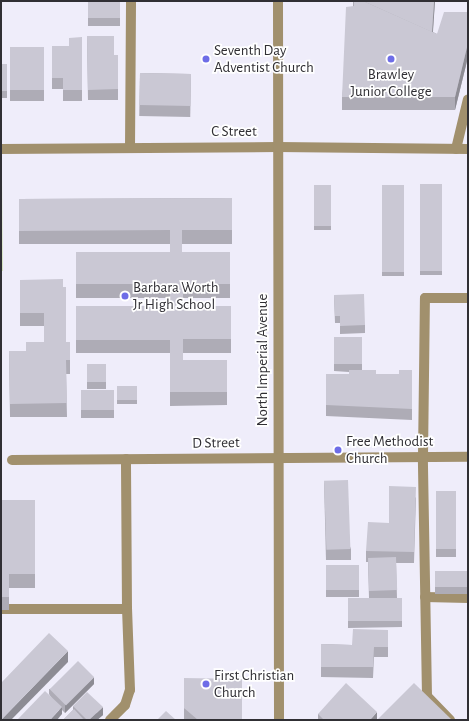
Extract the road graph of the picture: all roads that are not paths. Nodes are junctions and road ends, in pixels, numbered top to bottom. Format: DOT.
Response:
graph roads {
  1 [pos="131,1"];
  2 [pos="278,1"];
  3 [pos="468,99"];
  4 [pos="278,147"];
  5 [pos="130,148"];
  6 [pos="1,149"];
  7 [pos="456,149"];
  8 [pos="468,149"];
  9 [pos="468,298"];
  10 [pos="423,457"];
  11 [pos="468,457"];
  12 [pos="277,458"];
  13 [pos="126,459"];
  14 [pos="12,460"];
  15 [pos="425,597"];
  16 [pos="468,598"];
  17 [pos="1,609"];
  18 [pos="127,609"];
  19 [pos="110,720"];
  20 [pos="279,720"];
  21 [pos="450,720"];
  1 -- 5 [label="street"];
  2 -- 4 [label="street, North Imperial Avenue"];
  3 -- 7 [label="street"];
  4 -- 5 [label="street, C Street"];
  4 -- 7 [label="street, C Street"];
  4 -- 12 [label="street, North Imperial Avenue"];
  5 -- 6 [label="street, C Street"];
  7 -- 8 [label="street, C Street"];
  9 -- 10 [label="street"];
  10 -- 11 [label="street, D Street"];
  10 -- 12 [label="street, D Street"];
  10 -- 15 [label="street"];
  12 -- 13 [label="street, D Street"];
  12 -- 20 [label="street, North Imperial Avenue"];
  13 -- 14 [label="street, D Street"];
  13 -- 18 [label="street"];
  15 -- 16 [label="street"];
  15 -- 21 [label="street"];
  17 -- 18 [label="street"];
  18 -- 19 [label="street"];
}
